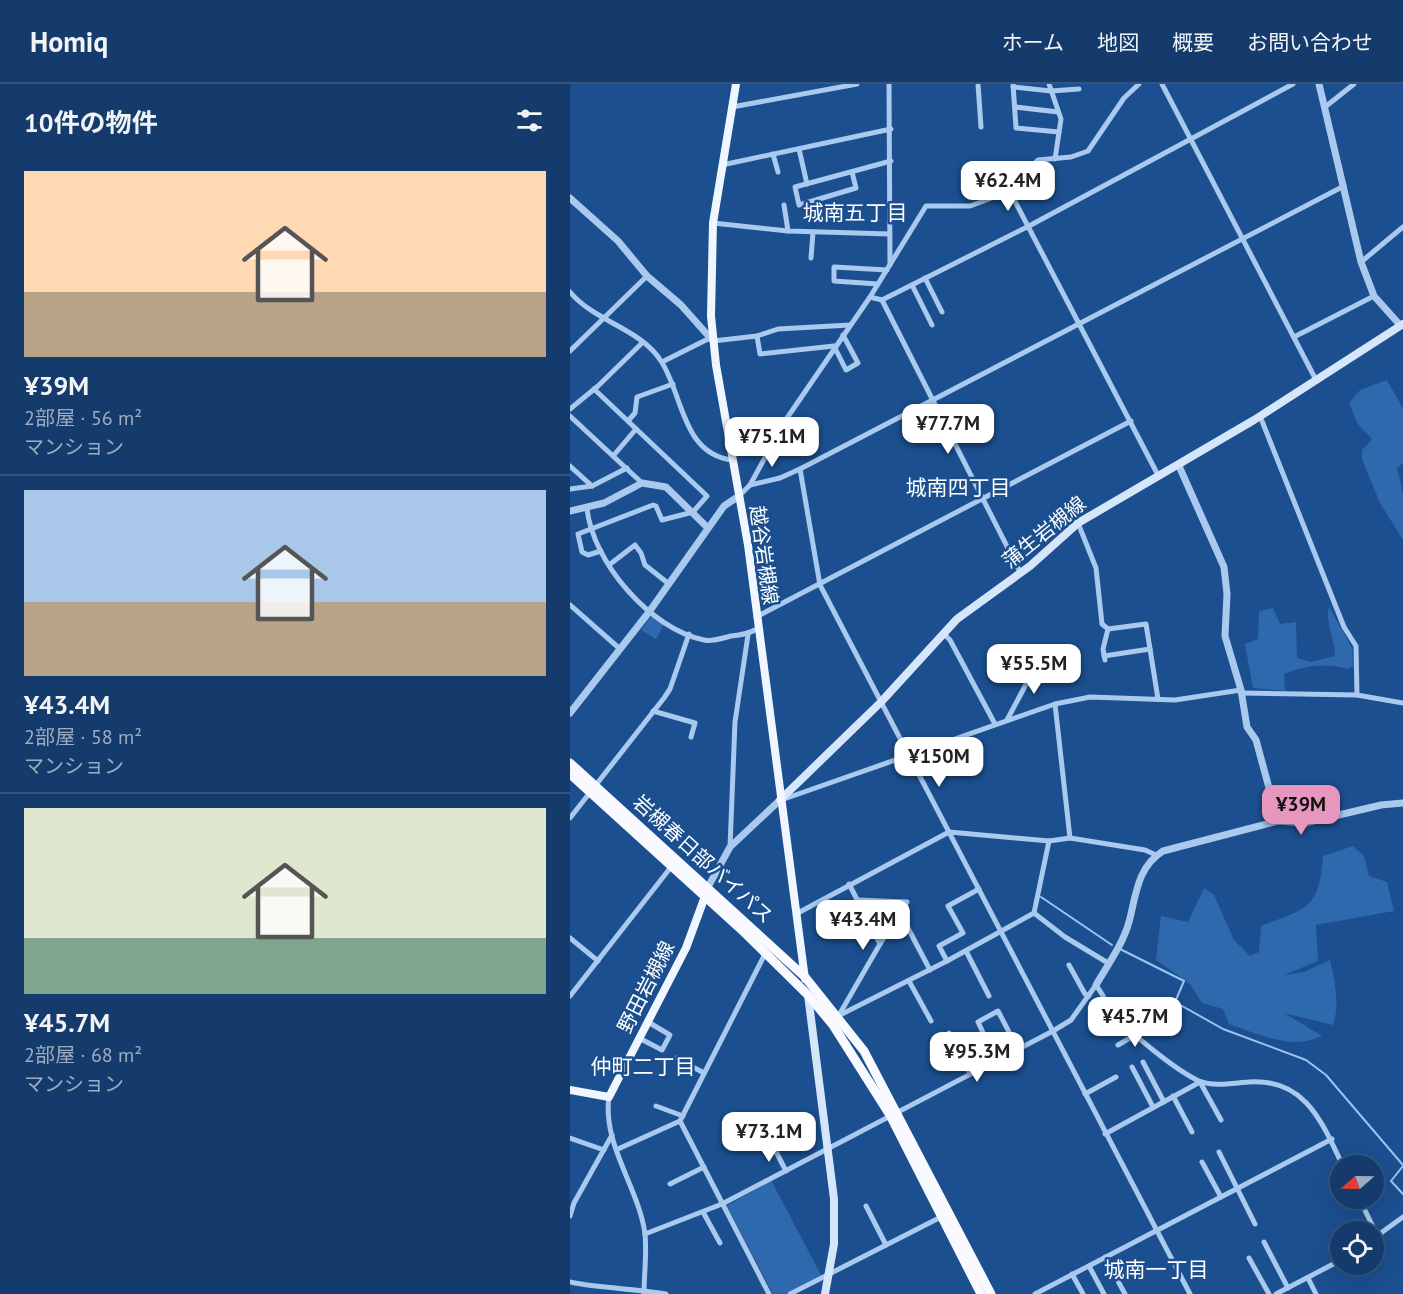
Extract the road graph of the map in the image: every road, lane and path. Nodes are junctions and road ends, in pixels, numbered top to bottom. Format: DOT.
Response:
graph roads {
  1 [pos="736,84"];
  2 [pos="857,84"];
  3 [pos="889,84"];
  4 [pos="978,84"];
  5 [pos="1049,84"];
  6 [pos="1139,84"];
  7 [pos="1162,84"];
  8 [pos="1293,84"];
  9 [pos="1319,84"];
  10 [pos="1354,84"];
  11 [pos="1013,85"];
  12 [pos="1079,89"];
  13 [pos="1051,91"];
  14 [pos="1015,107"];
  15 [pos="1325,107"];
  16 [pos="732,108"];
  17 [pos="1058,112"];
  18 [pos="981,127"];
  19 [pos="891,129"];
  20 [pos="1059,132"];
  21 [pos="1192,138"];
  22 [pos="799,149"];
  23 [pos="773,154"];
  24 [pos="1055,159"];
  25 [pos="891,161"];
  26 [pos="721,165"];
  27 [pos="778,172"];
  28 [pos="852,172"];
  29 [pos="807,184"];
  30 [pos="1344,186"];
  31 [pos="1008,188"];
  32 [pos="570,198"];
  33 [pos="784,205"];
  34 [pos="713,224"];
  35 [pos="1029,226"];
  36 [pos="1403,227"];
  37 [pos="788,231"];
  38 [pos="813,232"];
  39 [pos="890,234"];
  40 [pos="1243,238"];
  41 [pos="811,258"];
  42 [pos="1361,262"];
  43 [pos="889,268"];
  44 [pos="647,276"];
  45 [pos="925,279"];
  46 [pos="878,284"];
  47 [pos="912,285"];
  48 [pos="570,292"];
  49 [pos="1374,296"];
  50 [pos="870,297"];
  51 [pos="577,300"];
  52 [pos="882,300"];
  53 [pos="570,304"];
  54 [pos="942,312"];
  55 [pos="602,318"];
  56 [pos="1080,323"];
  57 [pos="850,325"];
  58 [pos="932,325"];
  59 [pos="1402,327"];
  60 [pos="843,335"];
  61 [pos="757,336"];
  62 [pos="1294,337"];
  63 [pos="712,339"];
  64 [pos="642,343"];
  65 [pos="834,346"];
  66 [pos="570,351"];
  67 [pos="662,362"];
  68 [pos="1316,380"];
  69 [pos="673,384"];
  70 [pos="594,389"];
  71 [pos="932,400"];
  72 [pos="570,409"];
  73 [pos="570,416"];
  74 [pos="1260,416"];
  75 [pos="628,421"];
  76 [pos="1131,421"];
  77 [pos="636,429"];
  78 [pos="614,455"];
  79 [pos="733,460"];
  80 [pos="570,466"];
  81 [pos="1179,466"];
  82 [pos="627,468"];
  83 [pos="800,469"];
  84 [pos="1159,477"];
  85 [pos="642,483"];
  86 [pos="750,485"];
  87 [pos="592,486"];
  88 [pos="570,489"];
  89 [pos="739,496"];
  90 [pos="984,500"];
  91 [pos="587,509"];
  92 [pos="570,511"];
  93 [pos="693,512"];
  94 [pos="1077,522"];
  95 [pos="708,528"];
  96 [pos="589,529"];
  97 [pos="601,551"];
  98 [pos="609,565"];
  99 [pos="1021,574"];
  100 [pos="669,584"];
  101 [pos="820,585"];
  102 [pos="570,605"];
  103 [pos="649,612"];
  104 [pos="756,617"];
  105 [pos="757,629"];
  106 [pos="1108,629"];
  107 [pos="943,633"];
  108 [pos="689,634"];
  109 [pos="748,635"];
  110 [pos="620,649"];
  111 [pos="1150,649"];
  112 [pos="1039,660"];
  113 [pos="1241,692"];
  114 [pos="1358,695"];
  115 [pos="1158,699"];
  116 [pos="881,702"];
  117 [pos="1403,703"];
  118 [pos="1055,704"];
  119 [pos="653,711"];
  120 [pos="570,713"];
  121 [pos="1007,720"];
  122 [pos="995,724"];
  123 [pos="691,737"];
  124 [pos="908,755"];
  125 [pos="570,762"];
  126 [pos="570,774"];
  127 [pos="592,789"];
  128 [pos="780,801"];
  129 [pos="1403,803"];
  130 [pos="570,818"];
  131 [pos="1278,821"];
  132 [pos="949,832"];
  133 [pos="1070,838"];
  134 [pos="1049,842"];
  135 [pos="730,847"];
  136 [pos="1156,855"];
  137 [pos="671,867"];
  138 [pos="849,884"];
  139 [pos="979,889"];
  140 [pos="707,892"];
  141 [pos="858,900"];
  142 [pos="900,913"];
  143 [pos="1034,913"];
  144 [pos="796,914"];
  145 [pos="1001,932"];
  146 [pos="570,938"];
  147 [pos="880,944"];
  148 [pos="966,951"];
  149 [pos="766,952"];
  150 [pos="598,961"];
  151 [pos="947,962"];
  152 [pos="1108,963"];
  153 [pos="1069,965"];
  154 [pos="930,970"];
  155 [pos="805,976"];
  156 [pos="909,981"];
  157 [pos="1096,985"];
  158 [pos="808,995"];
  159 [pos="570,996"];
  160 [pos="989,996"];
  161 [pos="1089,996"];
  162 [pos="1115,1015"];
  163 [pos="838,1016"];
  164 [pos="1105,1019"];
  165 [pos="931,1021"];
  166 [pos="648,1022"];
  167 [pos="1053,1031"];
  168 [pos="949,1033"];
  169 [pos="1137,1034"];
  170 [pos="639,1038"];
  171 [pos="1118,1045"];
  172 [pos="1018,1049"];
  173 [pos="676,1058"];
  174 [pos="996,1060"];
  175 [pos="1143,1062"];
  176 [pos="1132,1067"];
  177 [pos="704,1073"];
  178 [pos="970,1073"];
  179 [pos="1116,1077"];
  180 [pos="1200,1082"];
  181 [pos="570,1090"];
  182 [pos="1085,1094"];
  183 [pos="1173,1096"];
  184 [pos="609,1097"];
  185 [pos="1164,1102"];
  186 [pos="656,1106"];
  187 [pos="1154,1107"];
  188 [pos="893,1113"];
  189 [pos="681,1118"];
  190 [pos="1221,1120"];
  191 [pos="1192,1132"];
  192 [pos="1104,1134"];
  193 [pos="612,1135"];
  194 [pos="570,1138"];
  195 [pos="1332,1138"];
  196 [pos="772,1144"];
  197 [pos="828,1148"];
  198 [pos="618,1149"];
  199 [pos="604,1150"];
  200 [pos="1219,1152"];
  201 [pos="1339,1155"];
  202 [pos="1202,1162"];
  203 [pos="704,1167"];
  204 [pos="786,1171"];
  205 [pos="670,1184"];
  206 [pos="1237,1188"];
  207 [pos="1221,1197"];
  208 [pos="722,1204"];
  209 [pos="866,1206"];
  210 [pos="703,1212"];
  211 [pos="570,1216"];
  212 [pos="941,1217"];
  213 [pos="1403,1217"];
  214 [pos="1255,1224"];
  215 [pos="1157,1230"];
  216 [pos="1384,1230"];
  217 [pos="645,1234"];
  218 [pos="1264,1242"];
  219 [pos="720,1243"];
  220 [pos="886,1245"];
  221 [pos="1105,1257"];
  222 [pos="1249,1258"];
  223 [pos="1089,1266"];
  224 [pos="1330,1266"];
  225 [pos="831,1272"];
  226 [pos="1072,1274"];
  227 [pos="1308,1278"];
  228 [pos="570,1282"];
  229 [pos="1288,1288"];
  230 [pos="644,1292"];
  231 [pos="666,1294"];
  232 [pos="769,1294"];
  233 [pos="790,1294"];
  234 [pos="825,1294"];
  235 [pos="981,1294"];
  236 [pos="991,1294"];
  237 [pos="1035,1294"];
  238 [pos="1083,1294"];
  239 [pos="1104,1294"];
  240 [pos="1125,1294"];
  241 [pos="1190,1294"];
  242 [pos="1269,1294"];
  243 [pos="1276,1294"];
  244 [pos="1316,1294"];
  1 -- 16 [label="main road, 越谷岩槻線"];
  2 -- 16 [label="street"];
  3 -- 19 [label="street"];
  4 -- 18 [label="street"];
  5 -- 13 [label="street"];
  6 -- 24 [label="street"];
  7 -- 21 [label="street"];
  8 -- 21 [label="street"];
  9 -- 15 [label="street"];
  10 -- 15 [label="street"];
  11 -- 13 [label="street"];
  11 -- 14 [label="street"];
  12 -- 13 [label="street"];
  13 -- 17 [label="street"];
  14 -- 17 [label="street"];
  14 -- 20 [label="street"];
  15 -- 30 [label="street"];
  16 -- 26 [label="main road, 越谷岩槻線"];
  17 -- 20 [label="street"];
  19 -- 22 [label="street"];
  19 -- 25 [label="street"];
  20 -- 24 [label="street"];
  21 -- 35 [label="street"];
  21 -- 40 [label="street"];
  22 -- 23 [label="street"];
  22 -- 29 [label="street"];
  23 -- 26 [label="street"];
  23 -- 27 [label="street"];
  24 -- 31 [label="street"];
  25 -- 28 [label="street"];
  25 -- 39 [label="street"];
  26 -- 34 [label="main road, 越谷岩槻線"];
  28 -- 29 [label="street"];
  28 -- 29 [label="street"];
  30 -- 40 [label="street"];
  30 -- 42 [label="street"];
  31 -- 35 [label="street"];
  31 -- 43 [label="street"];
  32 -- 44 [label="street"];
  33 -- 37 [label="street"];
  34 -- 37 [label="street"];
  34 -- 63 [label="main road, 越谷岩槻線"];
  35 -- 45 [label="street"];
  35 -- 56 [label="street"];
  36 -- 42 [label="street"];
  37 -- 38 [label="street"];
  38 -- 39 [label="street"];
  38 -- 41 [label="street"];
  39 -- 43 [label="street"];
  40 -- 56 [label="street"];
  40 -- 62 [label="street"];
  42 -- 49 [label="street"];
  43 -- 46 [label="street"];
  43 -- 46 [label="street"];
  44 -- 55 [label="street"];
  44 -- 63 [label="street"];
  45 -- 47 [label="street"];
  45 -- 54 [label="street"];
  46 -- 50 [label="street"];
  47 -- 52 [label="street"];
  47 -- 58 [label="street"];
  48 -- 51 [label="street"];
  49 -- 59 [label="street"];
  49 -- 62 [label="street"];
  50 -- 52 [label="street"];
  50 -- 57 [label="street"];
  51 -- 53 [label="street"];
  51 -- 55 [label="street"];
  52 -- 71 [label="street"];
  55 -- 64 [label="street"];
  55 -- 66 [label="street"];
  56 -- 71 [label="street"];
  56 -- 76 [label="street"];
  57 -- 60 [label="street"];
  57 -- 61 [label="street"];
  59 -- 68 [label="main road, 蒲生岩槻線"];
  60 -- 65 [label="street"];
  60 -- 65 [label="street"];
  61 -- 63 [label="street"];
  61 -- 65 [label="street"];
  62 -- 68 [label="street"];
  63 -- 67 [label="street"];
  63 -- 79 [label="main road, 越谷岩槻線"];
  64 -- 67 [label="street"];
  64 -- 70 [label="street"];
  65 -- 86 [label="street"];
  67 -- 69 [label="street"];
  68 -- 74 [label="main road, 蒲生岩槻線"];
  69 -- 75 [label="street"];
  69 -- 79 [label="street"];
  70 -- 72 [label="street"];
  70 -- 75 [label="street"];
  71 -- 83 [label="street"];
  71 -- 90 [label="street"];
  73 -- 78 [label="street"];
  74 -- 81 [label="main road, 蒲生岩槻線"];
  74 -- 114 [label="street"];
  75 -- 77 [label="street"];
  76 -- 84 [label="street"];
  76 -- 90 [label="street"];
  77 -- 78 [label="street"];
  77 -- 93 [label="street"];
  78 -- 82 [label="street"];
  79 -- 89 [label="main road, 越谷岩槻線"];
  80 -- 87 [label="street"];
  81 -- 84 [label="main road, 蒲生岩槻線"];
  81 -- 113 [label="street"];
  82 -- 85 [label="street"];
  82 -- 87 [label="street"];
  83 -- 86 [label="street"];
  83 -- 101 [label="street"];
  84 -- 94 [label="main road, 蒲生岩槻線"];
  85 -- 91 [label="street"];
  85 -- 93 [label="street"];
  86 -- 89 [label="street"];
  87 -- 88 [label="street"];
  89 -- 95 [label="street"];
  89 -- 104 [label="main road, 越谷岩槻線"];
  90 -- 99 [label="street"];
  90 -- 101 [label="street"];
  91 -- 92 [label="street"];
  91 -- 96 [label="street"];
  93 -- 95 [label="street"];
  93 -- 96 [label="street"];
  94 -- 99 [label="main road, 蒲生岩槻線"];
  94 -- 106 [label="street"];
  95 -- 100 [label="street"];
  96 -- 97 [label="street"];
  96 -- 97 [label="street"];
  97 -- 98 [label="street"];
  98 -- 100 [label="street"];
  98 -- 103 [label="street"];
  99 -- 107 [label="main road, 蒲生岩槻線"];
  100 -- 103 [label="street"];
  101 -- 104 [label="street"];
  101 -- 116 [label="street"];
  102 -- 110 [label="street"];
  103 -- 108 [label="street"];
  103 -- 110 [label="street"];
  104 -- 105 [label="main road, 越谷岩槻線"];
  105 -- 109 [label="street"];
  105 -- 128 [label="main road, 越谷岩槻線"];
  106 -- 111 [label="street"];
  106 -- 111 [label="street"];
  107 -- 116 [label="main road, 蒲生岩槻線"];
  107 -- 122 [label="street"];
  108 -- 109 [label="street"];
  108 -- 119 [label="street"];
  109 -- 135 [label="street"];
  110 -- 120 [label="street"];
  111 -- 115 [label="street"];
  112 -- 121 [label="street"];
  113 -- 114 [label="street"];
  113 -- 115 [label="street"];
  113 -- 131 [label="street"];
  114 -- 117 [label="street"];
  115 -- 118 [label="street"];
  116 -- 124 [label="street"];
  116 -- 128 [label="main road, 蒲生岩槻線"];
  118 -- 121 [label="street"];
  118 -- 133 [label="street"];
  119 -- 123 [label="street"];
  119 -- 127 [label="street"];
  121 -- 122 [label="street"];
  122 -- 124 [label="street"];
  124 -- 128 [label="street"];
  124 -- 132 [label="street"];
  125 -- 127 [label="highway, 岩槻春日部バイパス"];
  126 -- 127 [label="highway, 岩槻春日部バイパス"];
  127 -- 130 [label="street"];
  127 -- 137 [label="highway, 岩槻春日部バイパス"];
  127 -- 140 [label="highway, 岩槻春日部バイパス"];
  128 -- 135 [label="street"];
  128 -- 144 [label="main road, 越谷岩槻線"];
  129 -- 131 [label="street"];
  131 -- 136 [label="street"];
  132 -- 134 [label="street"];
  132 -- 138 [label="street"];
  132 -- 139 [label="street"];
  133 -- 134 [label="street"];
  133 -- 136 [label="street"];
  134 -- 143 [label="street"];
  135 -- 140 [label="street"];
  136 -- 152 [label="street"];
  137 -- 140 [label="highway, 岩槻春日部バイパス"];
  137 -- 150 [label="street"];
  138 -- 141 [label="street"];
  138 -- 144 [label="street"];
  139 -- 145 [label="street"];
  139 -- 151 [label="street"];
  140 -- 149 [label="highway, 岩槻春日部バイパス"];
  140 -- 155 [label="highway, 岩槻春日部バイパス"];
  140 -- 166 [label="main road, 野田岩槻線"];
  141 -- 142 [label="street"];
  141 -- 147 [label="street"];
  142 -- 147 [label="street"];
  142 -- 154 [label="street"];
  143 -- 145 [label="street"];
  143 -- 152 [label="street"];
  144 -- 155 [label="main road, 越谷岩槻線"];
  145 -- 148 [label="street"];
  145 -- 167 [label="street"];
  146 -- 150 [label="street"];
  147 -- 163 [label="street"];
  148 -- 151 [label="street"];
  148 -- 160 [label="street"];
  149 -- 158 [label="highway, 岩槻春日部バイパス"];
  149 -- 177 [label="street"];
  150 -- 159 [label="street"];
  151 -- 154 [label="street"];
  152 -- 157 [label="street"];
  153 -- 161 [label="street"];
  154 -- 156 [label="street"];
  155 -- 158 [label="main road, 越谷岩槻線"];
  155 -- 163 [label="highway, 岩槻春日部バイパス"];
  156 -- 163 [label="street"];
  156 -- 165 [label="street"];
  157 -- 161 [label="street"];
  157 -- 162 [label="street"];
  158 -- 188 [label="highway, 岩槻春日部バイパス"];
  158 -- 197 [label="main road"];
  161 -- 167 [label="street"];
  162 -- 164 [label="street"];
  162 -- 169 [label="street"];
  163 -- 188 [label="highway, 岩槻春日部バイパス"];
  166 -- 170 [label="main road, 野田岩槻線"];
  166 -- 170 [label="street"];
  167 -- 172 [label="street"];
  167 -- 182 [label="street"];
  168 -- 178 [label="street"];
  169 -- 171 [label="street"];
  169 -- 180 [label="street"];
  170 -- 184 [label="main road, 野田岩槻線"];
  172 -- 174 [label="street"];
  172 -- 174 [label="street"];
  173 -- 177 [label="street"];
  174 -- 178 [label="street"];
  175 -- 185 [label="street"];
  176 -- 187 [label="street"];
  177 -- 189 [label="street"];
  178 -- 188 [label="street"];
  179 -- 182 [label="street"];
  180 -- 183 [label="street"];
  180 -- 190 [label="street"];
  180 -- 195 [label="street"];
  181 -- 184 [label="main road"];
  182 -- 192 [label="street"];
  183 -- 185 [label="street"];
  183 -- 191 [label="street"];
  184 -- 193 [label="street"];
  185 -- 187 [label="street"];
  186 -- 189 [label="street"];
  187 -- 192 [label="street"];
  188 -- 197 [label="street"];
  188 -- 212 [label="highway, 岩槻春日部バイパス"];
  188 -- 236 [label="highway, 岩槻春日部バイパス"];
  189 -- 198 [label="street"];
  189 -- 203 [label="street"];
  192 -- 215 [label="street"];
  193 -- 198 [label="street"];
  193 -- 199 [label="street"];
  194 -- 199 [label="street"];
  195 -- 201 [label="street"];
  195 -- 206 [label="street"];
  196 -- 204 [label="street"];
  197 -- 204 [label="street"];
  197 -- 225 [label="main road"];
  198 -- 217 [label="street"];
  199 -- 211 [label="street"];
  200 -- 206 [label="street"];
  202 -- 207 [label="street"];
  203 -- 205 [label="street"];
  203 -- 208 [label="street"];
  204 -- 208 [label="street"];
  206 -- 207 [label="street"];
  206 -- 214 [label="street"];
  207 -- 215 [label="street"];
  208 -- 210 [label="street"];
  208 -- 232 [label="street"];
  209 -- 220 [label="street"];
  210 -- 217 [label="street"];
  210 -- 219 [label="street"];
  212 -- 220 [label="street"];
  212 -- 235 [label="highway, 岩槻春日部バイパス"];
  213 -- 216 [label="street"];
  215 -- 221 [label="street"];
  215 -- 241 [label="street"];
  217 -- 230 [label="street"];
  218 -- 229 [label="street"];
  220 -- 225 [label="street"];
  221 -- 223 [label="street"];
  221 -- 240 [label="street"];
  222 -- 242 [label="street"];
  223 -- 226 [label="street"];
  223 -- 239 [label="street"];
  224 -- 227 [label="street"];
  225 -- 233 [label="street"];
  225 -- 234 [label="main road"];
  226 -- 237 [label="street"];
  226 -- 238 [label="street"];
  227 -- 229 [label="street"];
  227 -- 244 [label="street"];
  228 -- 230 [label="street"];
  229 -- 243 [label="street"];
  230 -- 231 [label="street"];
}
